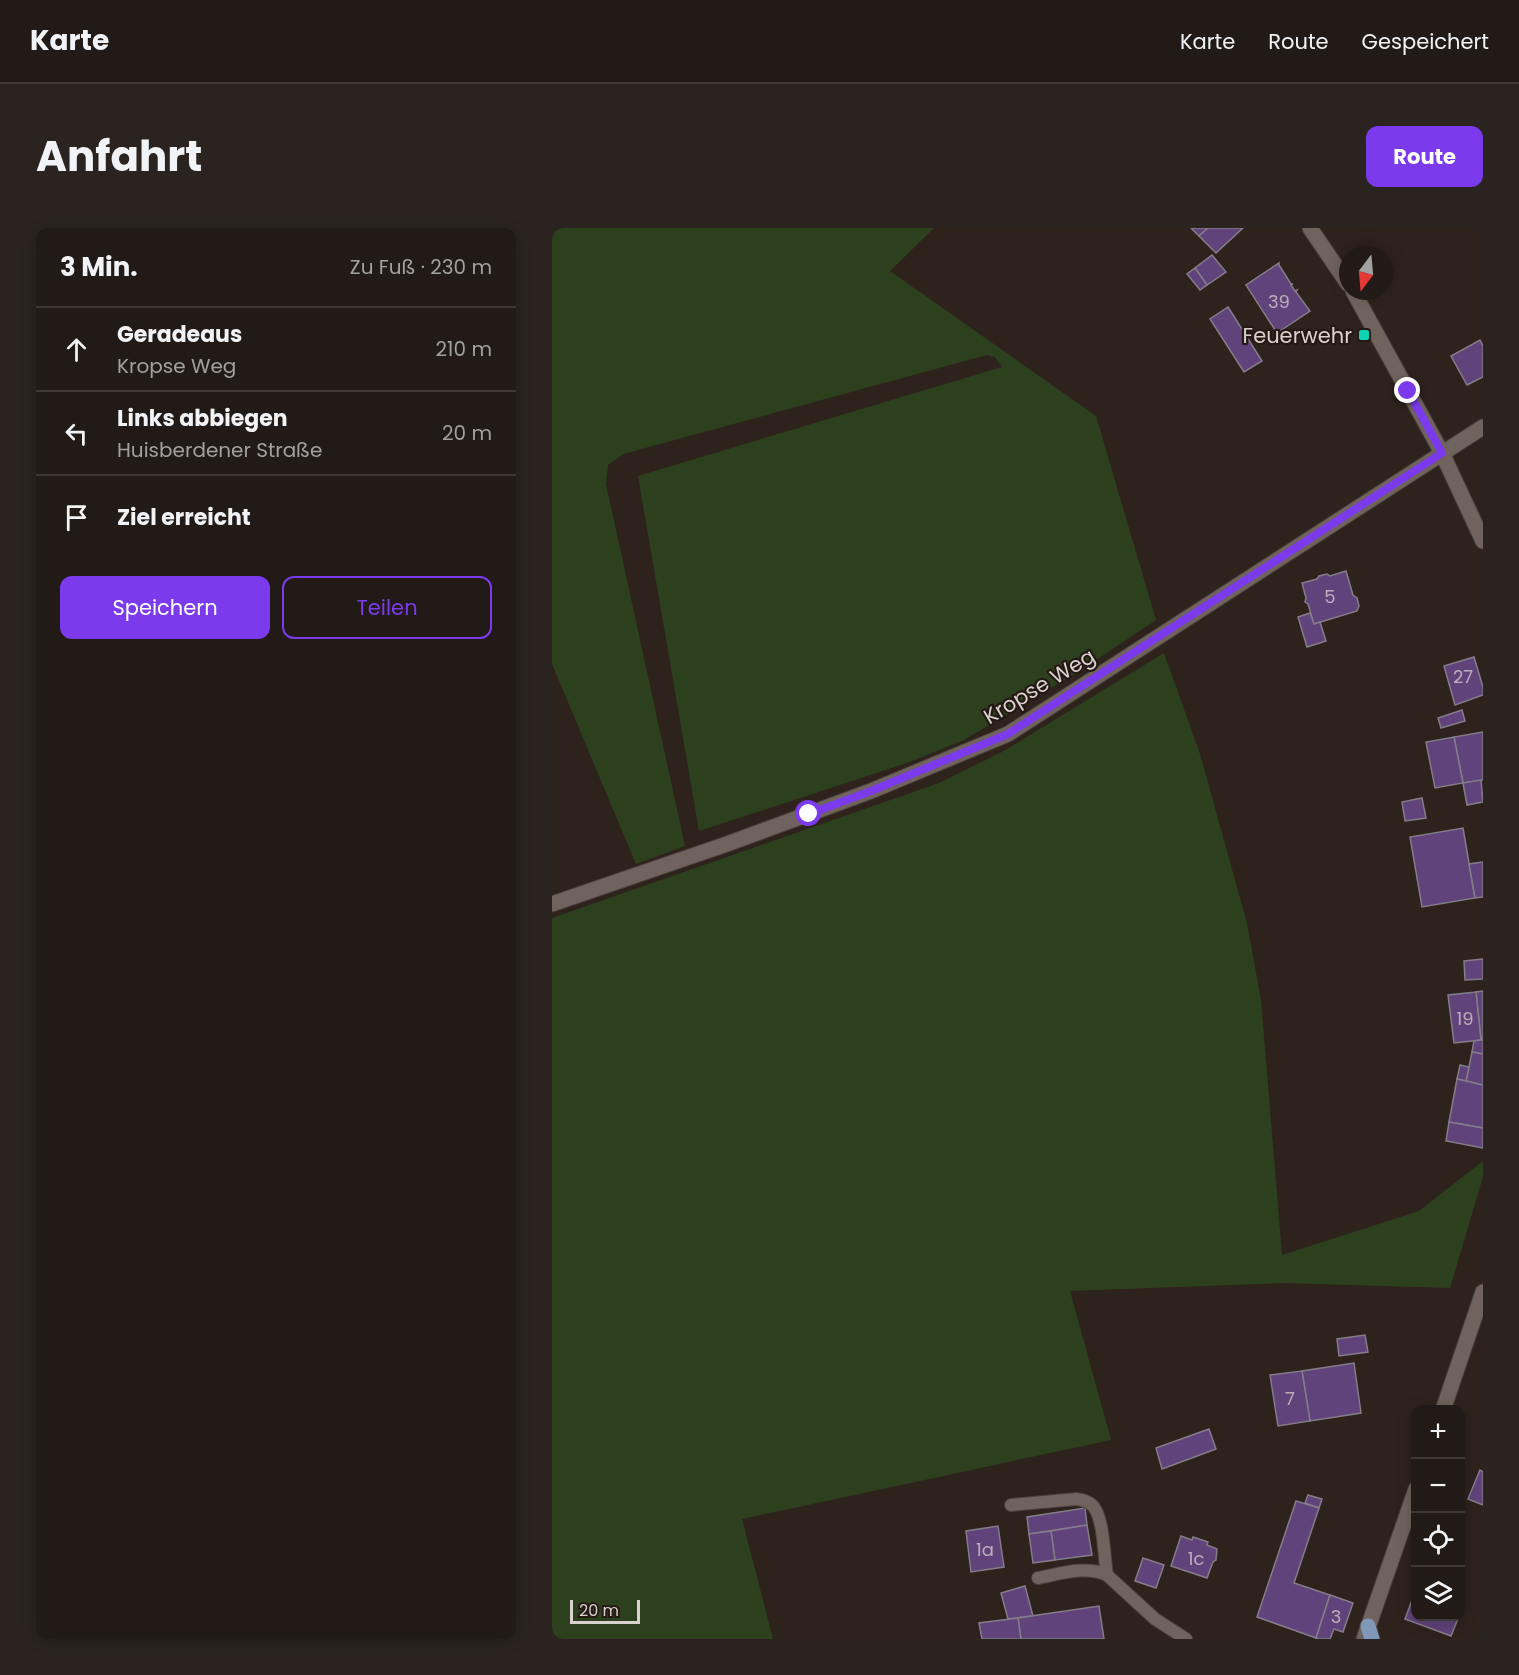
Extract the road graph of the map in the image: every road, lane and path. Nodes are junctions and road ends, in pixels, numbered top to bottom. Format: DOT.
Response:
graph roads {
  1 [pos="1310,228"];
  2 [pos="1339,271"];
  3 [pos="1358,300"];
  4 [pos="1483,427"];
  5 [pos="1442,453"];
  6 [pos="1483,541"];
  7 [pos="552,904"];
  8 [pos="1483,1292"];
  9 [pos="1445,1405"];
  10 [pos="1411,1504"];
  11 [pos="1011,1505"];
  12 [pos="1107,1575"];
  13 [pos="1038,1578"];
  14 [pos="1368,1635"];
  15 [pos="1186,1639"];
  1 -- 2 [label="street"];
  3 -- 5 [label="street"];
  4 -- 5 [label="street, Kropse Weg"];
  5 -- 6 [label="street"];
  5 -- 7 [label="street, Kropse Weg"];
  8 -- 9 [label="street"];
  10 -- 14 [label="street"];
  11 -- 12 [label="lane"];
  12 -- 13 [label="lane"];
  12 -- 15 [label="lane"];
}
